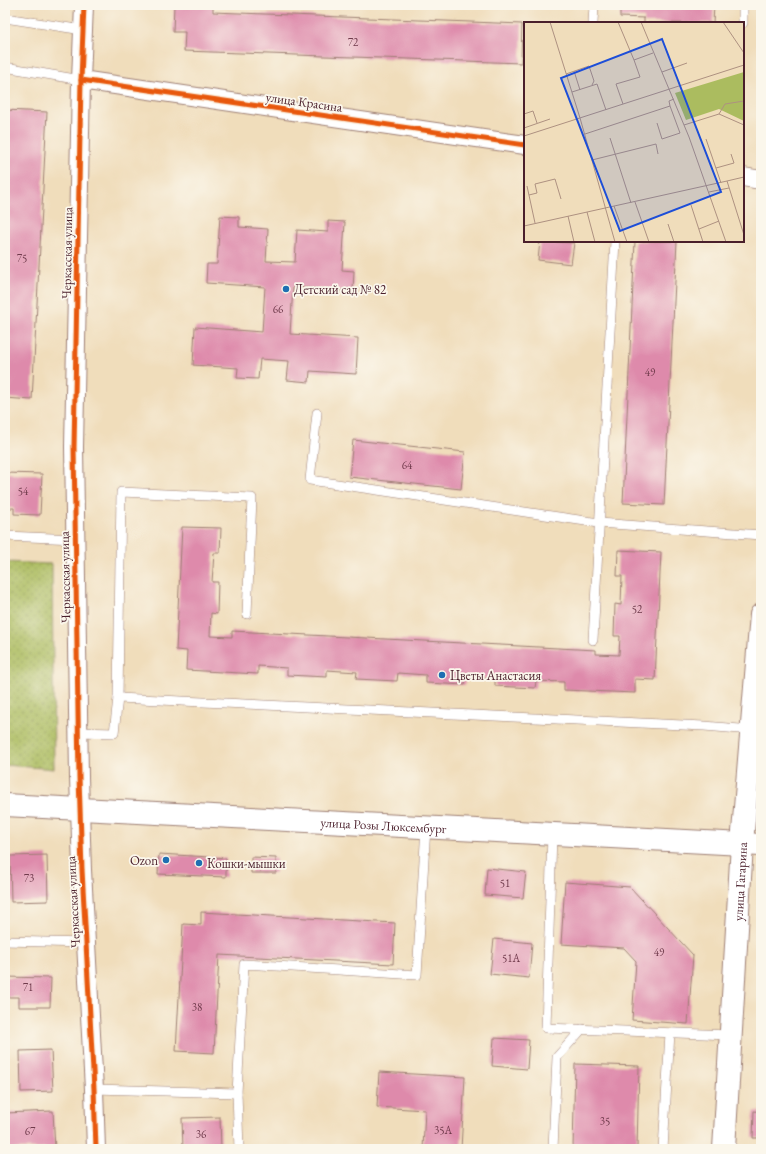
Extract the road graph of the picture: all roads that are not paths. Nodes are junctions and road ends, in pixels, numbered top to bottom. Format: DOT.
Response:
graph roads {
  1 [pos="84,5"];
  2 [pos="594,5"];
  3 [pos="743,5"];
  4 [pos="5,18"];
  5 [pos="593,22"];
  6 [pos="743,22"];
  7 [pos="83,30"];
  8 [pos="5,66"];
  9 [pos="81,80"];
  10 [pos="524,145"];
  11 [pos="744,177"];
  12 [pos="761,180"];
  13 [pos="615,242"];
  14 [pos="318,413"];
  15 [pos="599,523"];
  16 [pos="761,535"];
  17 [pos="5,536"];
  18 [pos="76,539"];
  19 [pos="247,614"];
  20 [pos="761,615"];
  21 [pos="593,640"];
  22 [pos="118,698"];
  23 [pos="752,730"];
  24 [pos="78,732"];
  25 [pos="5,805"];
  26 [pos="81,809"];
  27 [pos="426,827"];
  28 [pos="552,834"];
  29 [pos="752,845"];
  30 [pos="5,941"];
  31 [pos="86,943"];
  32 [pos="582,1029"];
  33 [pos="670,1033"];
  34 [pos="731,1035"];
  35 [pos="94,1089"];
  36 [pos="237,1093"];
  37 [pos="96,1149"];
  38 [pos="239,1149"];
  39 [pos="553,1149"];
  40 [pos="662,1149"];
  41 [pos="724,1149"];
  1 -- 7 [label="street, Черкасская улица"];
  2 -- 5 [label="lane"];
  3 -- 6 [label="lane"];
  4 -- 7 [label="lane"];
  7 -- 9 [label="street, Черкасская улица"];
  8 -- 9 [label="lane"];
  9 -- 10 [label="street, улица Красина"];
  9 -- 18 [label="street, Черкасская улица"];
  11 -- 12 [label="street"];
  13 -- 15 [label="lane"];
  14 -- 15 [label="lane"];
  15 -- 16 [label="lane"];
  15 -- 21 [label="lane"];
  17 -- 18 [label="lane"];
  18 -- 24 [label="street, Черкасская улица"];
  19 -- 22 [label="lane"];
  20 -- 23 [label="main road, улица Гагарина"];
  22 -- 23 [label="lane"];
  22 -- 24 [label="lane"];
  23 -- 29 [label="main road, улица Гагарина"];
  24 -- 26 [label="street, Черкасская улица"];
  25 -- 26 [label="main road, улица Розы Люксембург"];
  26 -- 27 [label="main road, улица Розы Люксембург"];
  26 -- 31 [label="street, Черкасская улица"];
  27 -- 28 [label="main road, улица Розы Люксембург"];
  27 -- 36 [label="lane"];
  28 -- 29 [label="main road, улица Розы Люксембург"];
  28 -- 32 [label="lane"];
  29 -- 34 [label="main road, улица Гагарина"];
  30 -- 31 [label="lane"];
  31 -- 35 [label="street, Черкасская улица"];
  32 -- 33 [label="lane"];
  32 -- 39 [label="lane"];
  33 -- 34 [label="lane"];
  33 -- 40 [label="lane"];
  34 -- 41 [label="main road, улица Гагарина"];
  35 -- 36 [label="lane"];
  35 -- 37 [label="street, Черкасская улица"];
  36 -- 38 [label="lane"];
}
